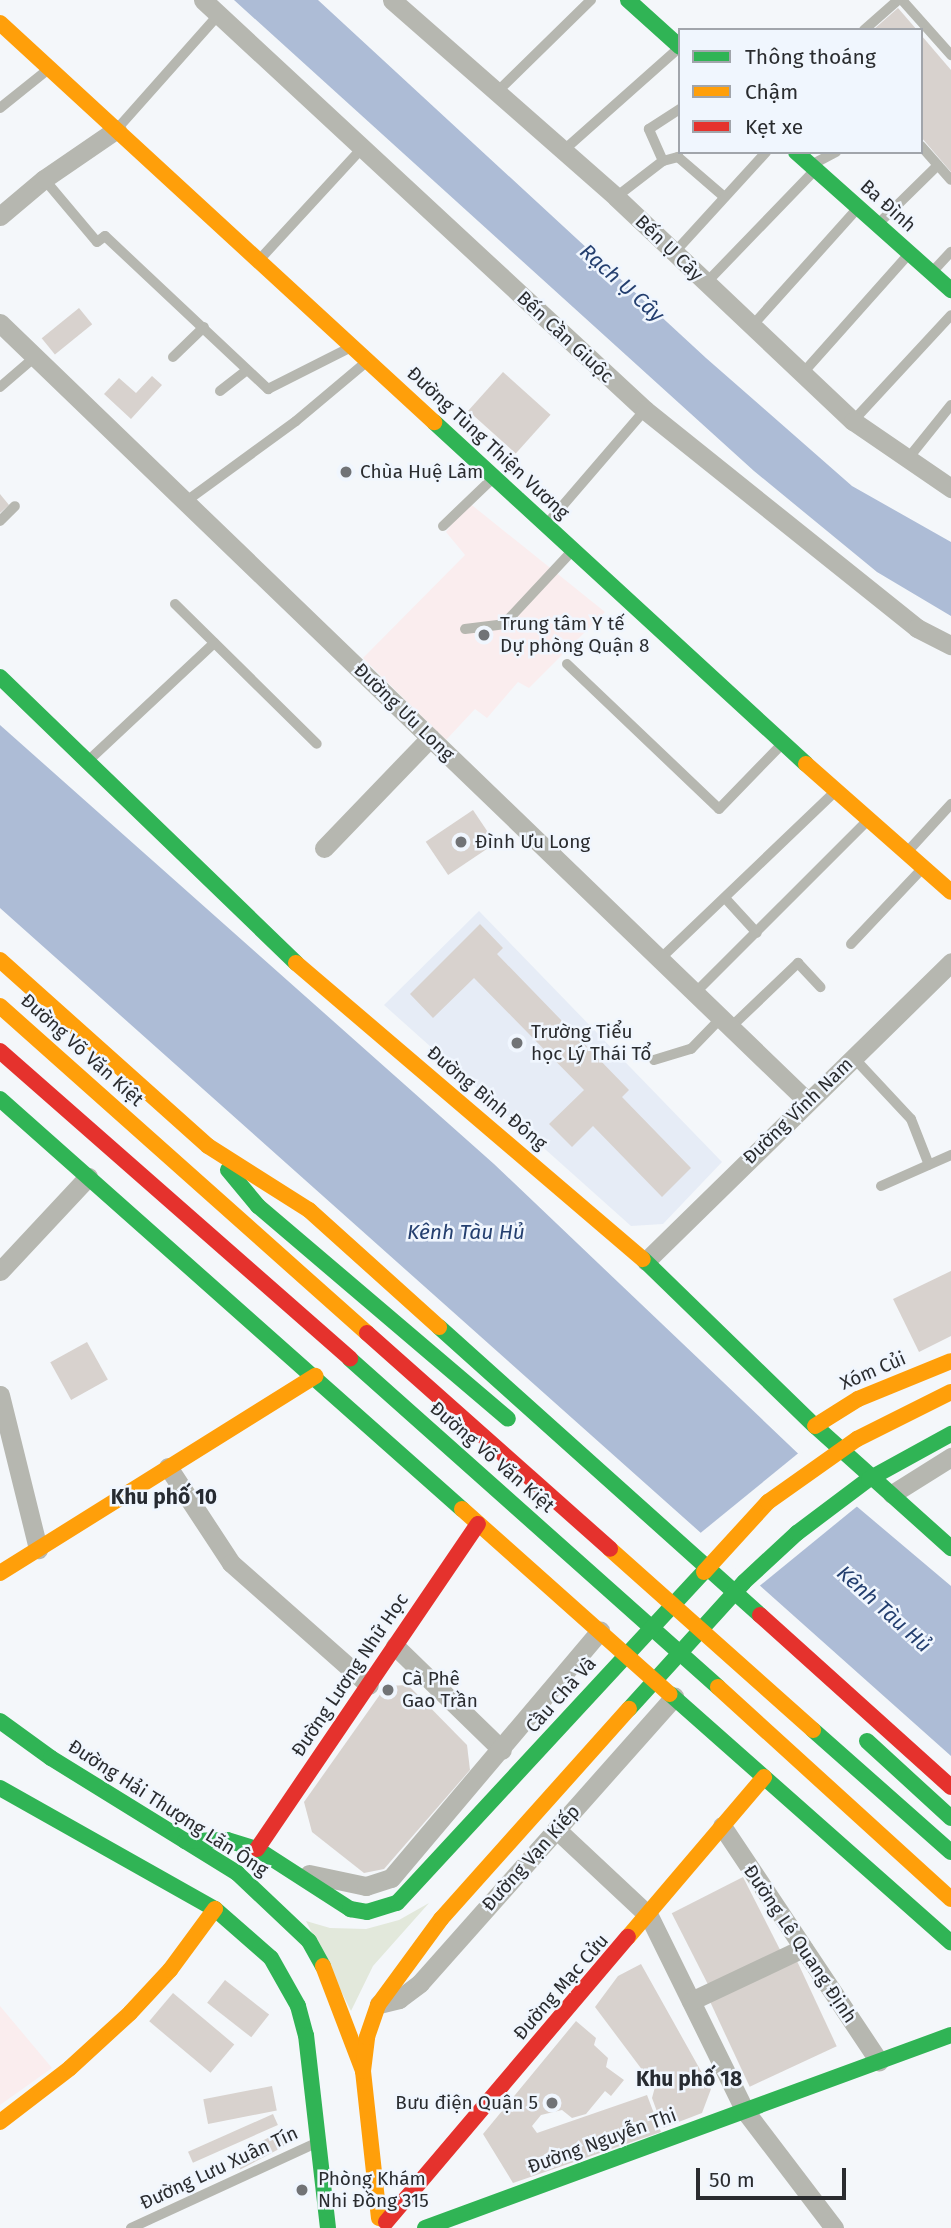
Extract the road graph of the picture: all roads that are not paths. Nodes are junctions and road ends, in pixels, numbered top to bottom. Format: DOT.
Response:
graph roads {
  1 [pos="203,0"];
  2 [pos="392,0"];
  3 [pos="590,0"];
  4 [pos="628,0"];
  5 [pos="900,0"];
  6 [pos="219,14"];
  7 [pos="0,23"];
  8 [pos="866,28"];
  9 [pos="678,45"];
  10 [pos="678,49"];
  11 [pos="951,55"];
  12 [pos="49,68"];
  13 [pos="495,94"];
  14 [pos="0,108"];
  15 [pos="678,109"];
  16 [pos="117,129"];
  17 [pos="362,148"];
  18 [pos="923,148"];
  19 [pos="564,150"];
  20 [pos="764,154"];
  21 [pos="798,154"];
  22 [pos="833,154"];
  23 [pos="663,161"];
  24 [pos="938,165"];
  25 [pos="813,167"];
  26 [pos="44,179"];
  27 [pos="951,180"];
  28 [pos="722,195"];
  29 [pos="616,197"];
  30 [pos="858,208"];
  31 [pos="0,216"];
  32 [pos="877,225"];
  33 [pos="951,252"];
  34 [pos="672,254"];
  35 [pos="910,254"];
  36 [pos="261,258"];
  37 [pos="931,273"];
  38 [pos="705,284"];
  39 [pos="951,290"];
  40 [pos="951,315"];
  41 [pos="0,323"];
  42 [pos="752,326"];
  43 [pos="204,327"];
  44 [pos="353,346"];
  45 [pos="35,357"];
  46 [pos="173,358"];
  47 [pos="368,360"];
  48 [pos="247,370"];
  49 [pos="802,374"];
  50 [pos="0,387"];
  51 [pos="220,391"];
  52 [pos="951,405"];
  53 [pos="645,410"];
  54 [pos="853,421"];
  55 [pos="905,461"];
  56 [pos="494,477"];
  57 [pos="951,488"];
  58 [pos="185,502"];
  59 [pos="15,506"];
  60 [pos="0,521"];
  61 [pos="546,525"];
  62 [pos="443,526"];
  63 [pos="572,551"];
  64 [pos="175,604"];
  65 [pos="465,629"];
  66 [pos="214,643"];
  67 [pos="951,645"];
  68 [pos="566,664"];
  69 [pos="0,677"];
  70 [pos="430,738"];
  71 [pos="783,743"];
  72 [pos="317,744"];
  73 [pos="85,764"];
  74 [pos="836,792"];
  75 [pos="951,804"];
  76 [pos="868,820"];
  77 [pos="324,848"];
  78 [pos="906,855"];
  79 [pos="922,869"];
  80 [pos="951,892"];
  81 [pos="725,898"];
  82 [pos="757,933"];
  83 [pos="851,944"];
  84 [pos="660,959"];
  85 [pos="0,960"];
  86 [pos="951,962"];
  87 [pos="820,987"];
  88 [pos="695,993"];
  89 [pos="0,1006"];
  90 [pos="726,1023"];
  91 [pos="0,1051"];
  92 [pos="853,1057"];
  93 [pos="654,1060"];
  94 [pos="0,1099"];
  95 [pos="807,1101"];
  96 [pos="208,1146"];
  97 [pos="951,1155"];
  98 [pos="929,1165"];
  99 [pos="88,1177"];
  100 [pos="881,1186"];
  101 [pos="646,1261"];
  102 [pos="0,1271"];
  103 [pos="951,1362"];
  104 [pos="315,1376"];
  105 [pos="951,1392"];
  106 [pos="0,1395"];
  107 [pos="815,1426"];
  108 [pos="520,1429"];
  109 [pos="951,1434"];
  110 [pos="951,1457"];
  111 [pos="168,1467"];
  112 [pos="892,1494"];
  113 [pos="478,1524"];
  114 [pos="635,1527"];
  115 [pos="951,1548"];
  116 [pos="38,1549"];
  117 [pos="714,1557"];
  118 [pos="0,1573"];
  119 [pos="744,1583"];
  120 [pos="600,1631"];
  121 [pos="750,1631"];
  122 [pos="395,1646"];
  123 [pos="369,1685"];
  124 [pos="674,1697"];
  125 [pos="0,1721"];
  126 [pos="850,1726"];
  127 [pos="502,1750"];
  128 [pos="764,1777"];
  129 [pos="951,1787"];
  130 [pos="0,1788"];
  131 [pos="951,1818"];
  132 [pos="722,1826"];
  133 [pos="556,1829"];
  134 [pos="185,1841"];
  135 [pos="257,1849"];
  136 [pos="951,1852"];
  137 [pos="291,1871"];
  138 [pos="951,1899"];
  139 [pos="215,1909"];
  140 [pos="649,1916"];
  141 [pos="951,1943"];
  142 [pos="803,1948"];
  143 [pos="691,2001"];
  144 [pos="378,2005"];
  145 [pos="951,2035"];
  146 [pos="879,2061"];
  147 [pos="363,2071"];
  148 [pos="745,2110"];
  149 [pos="0,2122"];
  150 [pos="372,2150"];
  151 [pos="332,2151"];
  152 [pos="387,2223"];
  153 [pos="131,2228"];
  154 [pos="328,2228"];
  155 [pos="425,2228"];
  156 [pos="834,2228"];
  1 -- 6 [label="street, Bến Cần Giuộc"];
  2 -- 13 [label="street, Bến Ụ Cây"];
  3 -- 13 [label="lane"];
  4 -- 9 [label="main road"];
  5 -- 8 [label="lane"];
  5 -- 11 [label="lane"];
  6 -- 16 [label="lane"];
  6 -- 17 [label="street, Bến Cần Giuộc"];
  7 -- 12 [label="main road, Đường Tùng Thiện Vương"];
  10 -- 19 [label="lane"];
  12 -- 14 [label="lane"];
  12 -- 16 [label="main road, Đường Tùng Thiện Vương"];
  13 -- 19 [label="street, Bến Ụ Cây"];
  15 -- 23 [label="lane"];
  16 -- 26 [label="street"];
  16 -- 36 [label="main road, Đường Tùng Thiện Vương"];
  17 -- 36 [label="lane"];
  17 -- 53 [label="street, Bến Cần Giuộc"];
  18 -- 24 [label="lane"];
  19 -- 29 [label="street, Bến Ụ Cây"];
  20 -- 28 [label="lane"];
  21 -- 25 [label="main road, Ba Đình"];
  22 -- 25 [label="lane"];
  23 -- 28 [label="lane"];
  23 -- 29 [label="lane"];
  24 -- 27 [label="lane"];
  24 -- 32 [label="lane"];
  25 -- 30 [label="main road, Ba Đình"];
  25 -- 38 [label="lane"];
  26 -- 31 [label="street"];
  26 -- 43 [label="lane"];
  28 -- 34 [label="lane"];
  29 -- 34 [label="street, Bến Ụ Cây"];
  30 -- 32 [label="main road, Ba Đình"];
  30 -- 42 [label="lane"];
  32 -- 35 [label="main road, Ba Đình"];
  33 -- 37 [label="lane"];
  34 -- 38 [label="street, Bến Ụ Cây"];
  35 -- 37 [label="main road, Ba Đình"];
  35 -- 49 [label="lane"];
  36 -- 44 [label="main road, Đường Tùng Thiện Vương"];
  37 -- 39 [label="main road, Ba Đình"];
  38 -- 42 [label="street, Bến Ụ Cây"];
  40 -- 54 [label="lane"];
  41 -- 45 [label="street, Đường Ưu Long"];
  42 -- 49 [label="street, Bến Ụ Cây"];
  43 -- 46 [label="lane"];
  43 -- 48 [label="lane"];
  44 -- 47 [label="main road, Đường Tùng Thiện Vương"];
  44 -- 48 [label="lane"];
  45 -- 50 [label="lane"];
  45 -- 58 [label="street, Đường Ưu Long"];
  47 -- 56 [label="main road, Đường Tùng Thiện Vương"];
  47 -- 58 [label="lane"];
  48 -- 51 [label="lane"];
  49 -- 54 [label="street, Bến Ụ Cây"];
  52 -- 55 [label="lane"];
  53 -- 61 [label="lane"];
  53 -- 67 [label="street, Bến Cần Giuộc"];
  54 -- 55 [label="street, Bến Ụ Cây"];
  55 -- 57 [label="street, Bến Ụ Cây"];
  56 -- 61 [label="main road, Đường Tùng Thiện Vương"];
  56 -- 62 [label="lane"];
  58 -- 70 [label="street, Đường Ưu Long"];
  59 -- 60 [label="lane"];
  61 -- 63 [label="main road, Đường Tùng Thiện Vương"];
  63 -- 65 [label="lane"];
  63 -- 71 [label="main road, Đường Tùng Thiện Vương"];
  64 -- 66 [label="lane"];
  66 -- 72 [label="lane"];
  66 -- 73 [label="lane"];
  68 -- 71 [label="lane"];
  69 -- 73 [label="main road, Đường Bình Đông"];
  70 -- 77 [label="street"];
  70 -- 84 [label="street, Đường Ưu Long"];
  71 -- 74 [label="main road, Đường Tùng Thiện Vương"];
  73 -- 101 [label="main road, Đường Bình Đông"];
  74 -- 76 [label="main road, Đường Tùng Thiện Vương"];
  74 -- 81 [label="lane"];
  75 -- 78 [label="lane"];
  76 -- 78 [label="main road, Đường Tùng Thiện Vương"];
  76 -- 82 [label="lane"];
  78 -- 79 [label="main road, Đường Tùng Thiện Vương"];
  79 -- 80 [label="main road, Đường Tùng Thiện Vương"];
  79 -- 83 [label="lane"];
  81 -- 82 [label="lane"];
  81 -- 84 [label="lane"];
  82 -- 88 [label="lane"];
  84 -- 88 [label="street, Đường Ưu Long"];
  85 -- 96 [label="main road, Đường Võ Văn Kiệt"];
  86 -- 92 [label="street, Đường Vĩnh Nam"];
  87 -- 90 [label="lane"];
  88 -- 90 [label="street, Đường Ưu Long"];
  89 -- 136 [label="main road, Đường Võ Văn Kiệt"];
  90 -- 93 [label="lane"];
  90 -- 95 [label="street, Đường Ưu Long"];
  91 -- 138 [label="main road, Đường Võ Văn Kiệt"];
  92 -- 95 [label="street, Đường Vĩnh Nam"];
  92 -- 98 [label="lane"];
  94 -- 99 [label="main road"];
  95 -- 101 [label="street, Đường Vĩnh Nam"];
  96 -- 108 [label="main road"];
  96 -- 129 [label="main road, Đường Võ Văn Kiệt"];
  97 -- 98 [label="lane"];
  98 -- 100 [label="lane"];
  99 -- 102 [label="street"];
  99 -- 104 [label="main road"];
  101 -- 107 [label="main road, Đường Bình Đông"];
  103 -- 107 [label="main road, Xóm Củi"];
  104 -- 111 [label="main road"];
  104 -- 113 [label="main road"];
  105 -- 117 [label="main road, Cầu Chà Và"];
  106 -- 116 [label="street"];
  107 -- 112 [label="main road, Đường Bình Đông"];
  109 -- 119 [label="main road"];
  110 -- 112 [label="street"];
  111 -- 116 [label="main road"];
  111 -- 123 [label="street"];
  112 -- 115 [label="main road, Đường Bình Đông"];
  113 -- 120 [label="main road"];
  113 -- 122 [label="main road, Đường Lương Nhữ Học"];
  114 -- 117 [label="main road"];
  116 -- 118 [label="main road"];
  117 -- 137 [label="main road, Cầu Chà Và"];
  119 -- 121 [label="main road"];
  119 -- 144 [label="main road"];
  120 -- 124 [label="main road"];
  120 -- 127 [label="street"];
  122 -- 123 [label="main road, Đường Lương Nhữ Học"];
  122 -- 127 [label="street"];
  123 -- 135 [label="main road, Đường Lương Nhữ Học"];
  124 -- 128 [label="main road"];
  124 -- 133 [label="street, Đường Vạn Kiếp"];
  125 -- 134 [label="main road, Đường Hải Thượng Lãn Ông"];
  126 -- 131 [label="main road"];
  127 -- 137 [label="street"];
  128 -- 132 [label="main road, Đường Mạc Cửu"];
  128 -- 141 [label="main road"];
  130 -- 139 [label="main road"];
  132 -- 140 [label="main road, Đường Mạc Cửu"];
  132 -- 142 [label="street, Đường Lê Quang Định"];
  133 -- 140 [label="street"];
  133 -- 144 [label="street, Đường Vạn Kiếp"];
  134 -- 135 [label="main road, Cầu Chà Và"];
  134 -- 147 [label="main road, Đường Hải Thượng Lãn Ông"];
  135 -- 137 [label="main road, Cầu Chà Và"];
  139 -- 149 [label="main road"];
  139 -- 151 [label="main road"];
  140 -- 143 [label="street"];
  140 -- 152 [label="main road, Đường Mạc Cửu"];
  142 -- 143 [label="street"];
  142 -- 146 [label="street, Đường Lê Quang Định"];
  143 -- 148 [label="street"];
  144 -- 147 [label="main road"];
  145 -- 146 [label="main road, Đường Nguyễn Thi"];
  146 -- 148 [label="main road, Đường Nguyễn Thi"];
  147 -- 150 [label="main road, Đường Hải Thượng Lãn Ông"];
  148 -- 155 [label="main road, Đường Nguyễn Thi"];
  148 -- 156 [label="street"];
  150 -- 151 [label="main road"];
  150 -- 152 [label="main road, Đường Hải Thượng Lãn Ông"];
  151 -- 153 [label="lane, Đường Lưu Xuân Tín"];
  151 -- 154 [label="main road"];
  152 -- 154 [label="main road"];
}
